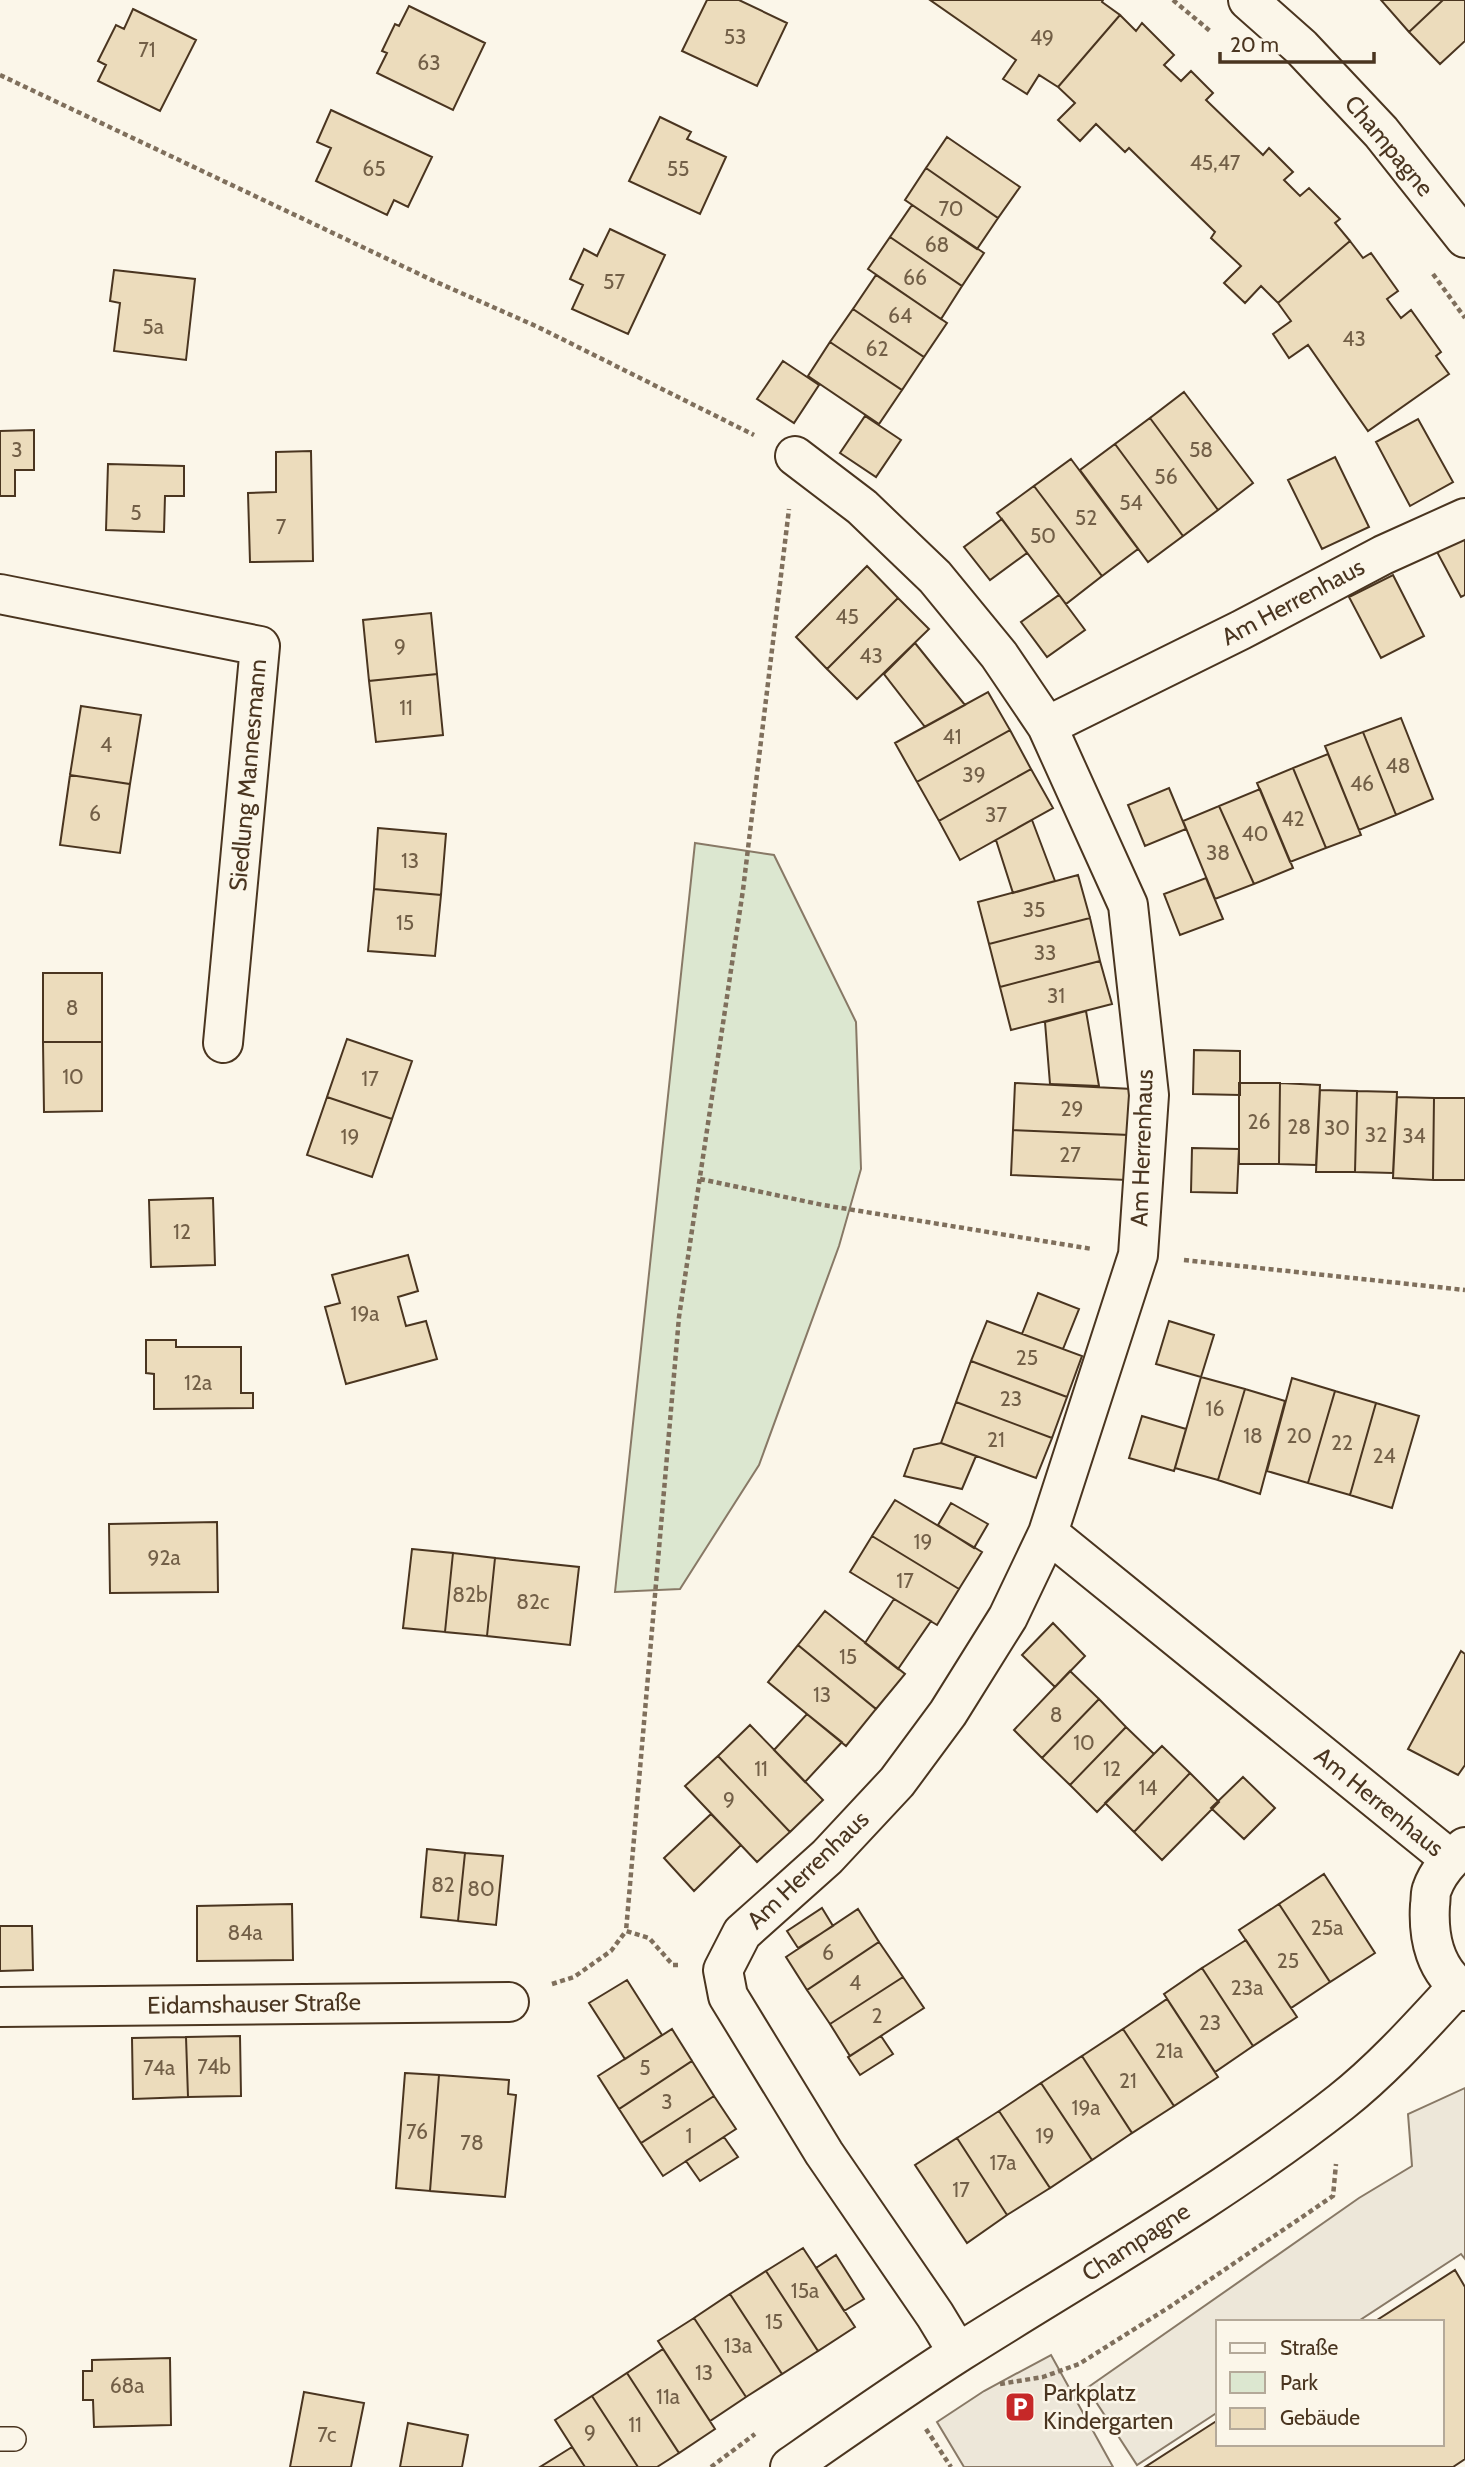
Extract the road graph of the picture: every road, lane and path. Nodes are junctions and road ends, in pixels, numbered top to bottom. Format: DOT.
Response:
graph roads {
  1 [pos="1173,0"];
  2 [pos="1248,0"];
  3 [pos="1211,32"];
  4 [pos="0,75"];
  5 [pos="1465,238"];
  6 [pos="1431,272"];
  7 [pos="1465,318"];
  8 [pos="795,456"];
  9 [pos="1465,518"];
  10 [pos="0,594"];
  11 [pos="1047,726"];
  12 [pos="223,1043"];
  13 [pos="700,1179"];
  14 [pos="1138,1255"];
  15 [pos="1465,1290"];
  16 [pos="1048,1533"];
  17 [pos="1458,1853"];
  18 [pos="626,1931"];
  19 [pos="723,1970"];
  20 [pos="574,1977"];
  21 [pos="1461,1988"];
  22 [pos="509,2002"];
  23 [pos="0,2007"];
  24 [pos="1337,2152"];
  25 [pos="958,2353"];
  26 [pos="994,2385"];
  27 [pos="935,2421"];
  28 [pos="760,2431"];
  29 [pos="711,2467"];
  30 [pos="790,2467"];
  31 [pos="951,2467"];
  1 -- 3 [label="path"];
  2 -- 5 [label="street, Champagne"];
  4 -- 8 [label="path"];
  6 -- 7 [label="path"];
  8 -- 11 [label="street, Am Herrenhaus"];
  8 -- 13 [label="path"];
  9 -- 11 [label="street, Am Herrenhaus"];
  10 -- 12 [label="street, Siedlung Mannesmann"];
  11 -- 14 [label="street, Am Herrenhaus"];
  13 -- 14 [label="path"];
  13 -- 18 [label="path"];
  14 -- 15 [label="path"];
  14 -- 16 [label="street, Am Herrenhaus"];
  16 -- 17 [label="street, Am Herrenhaus"];
  16 -- 19 [label="street, Am Herrenhaus"];
  17 -- 21 [label="street"];
  18 -- 19 [label="path"];
  18 -- 20 [label="path"];
  19 -- 25 [label="street"];
  21 -- 25 [label="street, Champagne"];
  22 -- 23 [label="street, Eidamshauser Straße"];
  24 -- 26 [label="path"];
  25 -- 30 [label="street, Champagne"];
  27 -- 31 [label="path"];
  28 -- 29 [label="path"];
}
